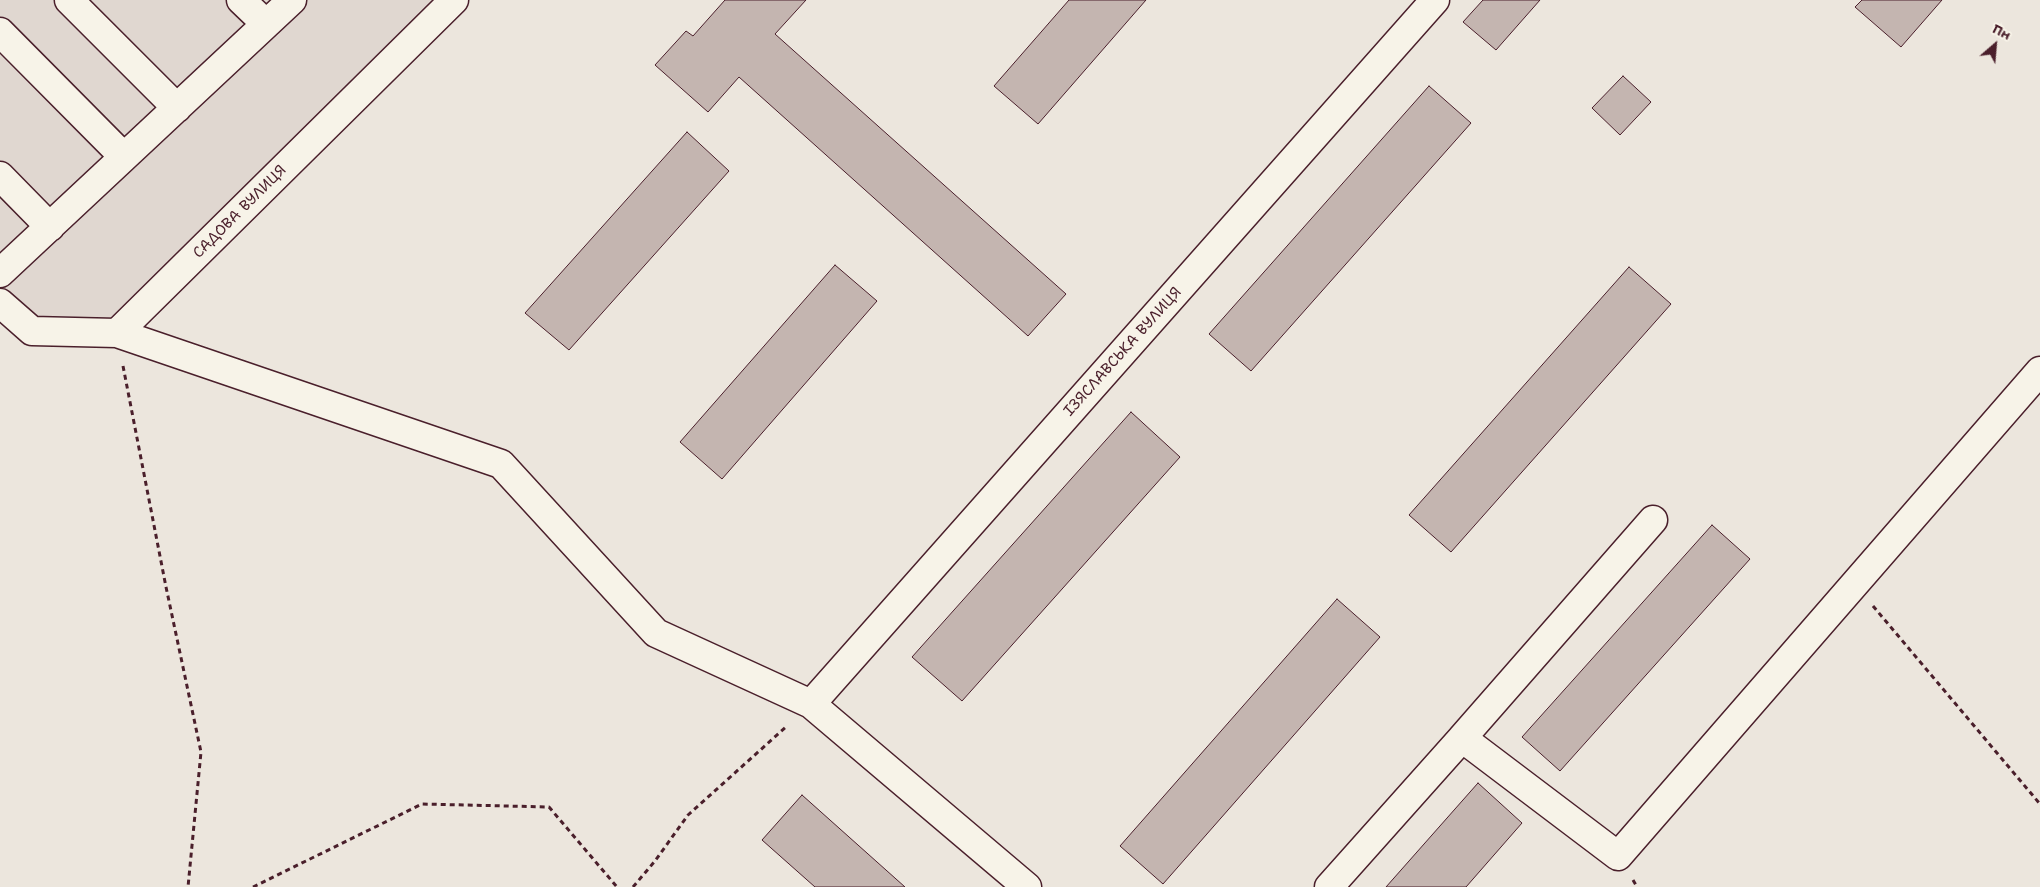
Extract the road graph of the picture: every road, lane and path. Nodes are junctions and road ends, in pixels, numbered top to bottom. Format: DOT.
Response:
graph roads {
  1 [pos="69,0"];
  2 [pos="241,0"];
  3 [pos="292,0"];
  4 [pos="454,0"];
  5 [pos="1435,0"];
  6 [pos="266,24"];
  7 [pos="0,32"];
  8 [pos="177,108"];
  9 [pos="124,157"];
  10 [pos="0,176"];
  11 [pos="50,227"];
  12 [pos="0,273"];
  13 [pos="0,303"];
  14 [pos="117,333"];
  15 [pos="2040,372"];
  16 [pos="1653,520"];
  17 [pos="1855,584"];
  18 [pos="811,704"];
  19 [pos="1462,738"];
  20 [pos="2040,804"];
  21 [pos="188,887"];
  22 [pos="254,887"];
  23 [pos="617,887"];
  24 [pos="633,887"];
  25 [pos="1027,887"];
  26 [pos="1329,887"];
  1 -- 8 [label="street"];
  2 -- 6 [label="street"];
  3 -- 6 [label="street"];
  4 -- 14 [label="street, САДОВА ВУЛИЦЯ"];
  5 -- 18 [label="street, ІЗЯСЛАВСЬКА ВУЛИЦЯ"];
  6 -- 8 [label="street"];
  7 -- 9 [label="street"];
  8 -- 9 [label="street"];
  9 -- 11 [label="street"];
  10 -- 11 [label="street"];
  11 -- 12 [label="street"];
  13 -- 14 [label="street"];
  14 -- 18 [label="street"];
  14 -- 21 [label="path"];
  15 -- 17 [label="street"];
  16 -- 19 [label="street"];
  17 -- 19 [label="street"];
  17 -- 20 [label="path"];
  18 -- 24 [label="path"];
  18 -- 25 [label="street"];
  19 -- 26 [label="street"];
  22 -- 23 [label="path"];
}
